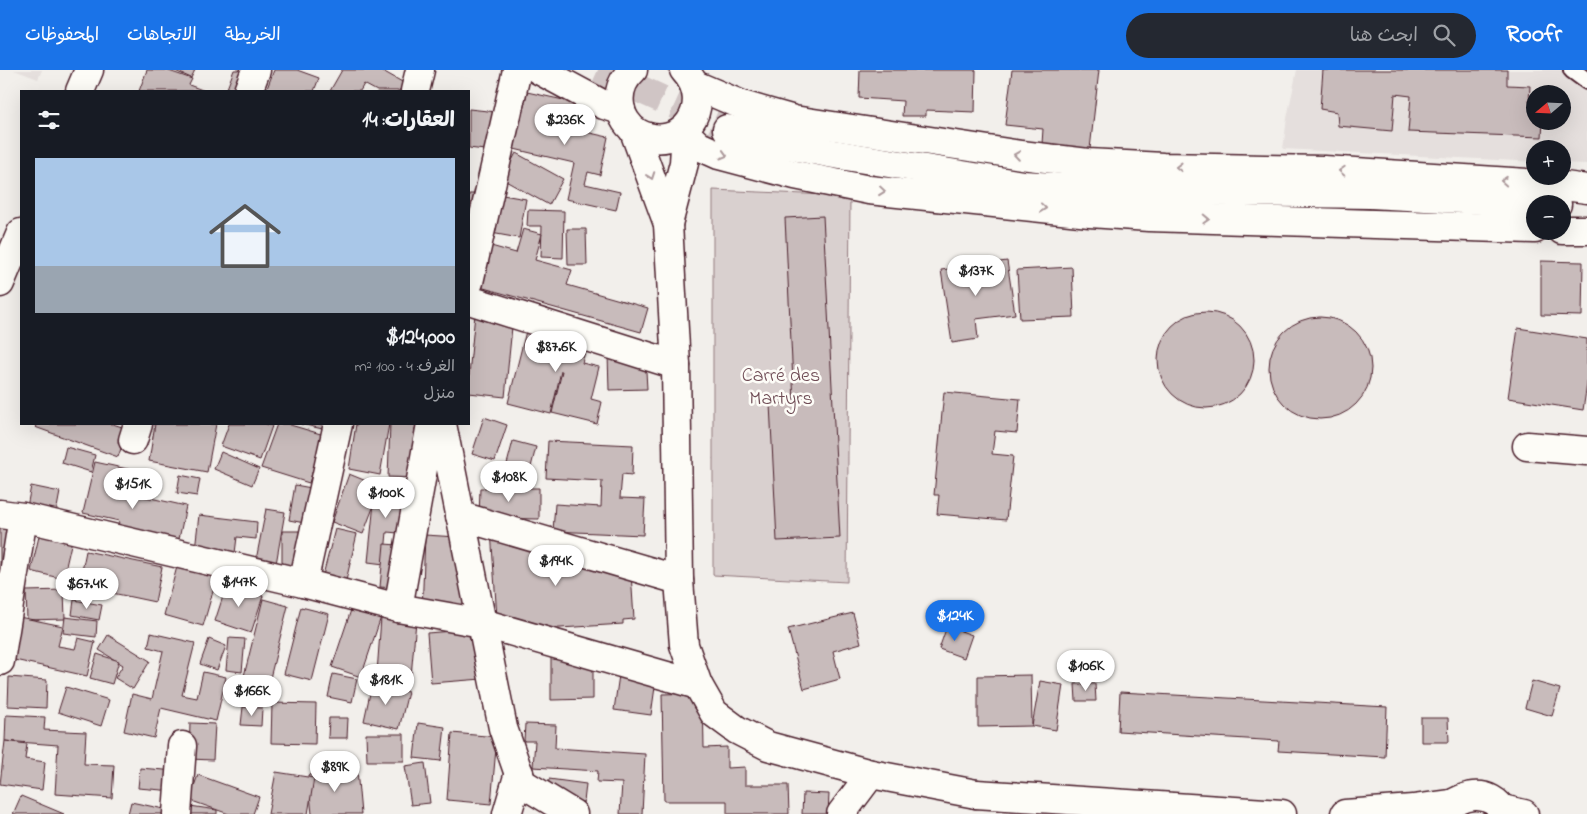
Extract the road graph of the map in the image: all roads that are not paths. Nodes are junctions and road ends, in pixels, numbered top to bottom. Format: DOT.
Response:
graph roads {
  1 [pos="88,70"];
  2 [pos="256,70"];
  3 [pos="420,70"];
  4 [pos="517,70"];
  5 [pos="539,70"];
  6 [pos="633,70"];
  7 [pos="1572,70"];
  8 [pos="690,76"];
  9 [pos="1587,81"];
  10 [pos="80,90"];
  11 [pos="248,90"];
  12 [pos="415,90"];
  13 [pos="627,120"];
  14 [pos="727,129"];
  15 [pos="681,132"];
  16 [pos="1587,189"];
  17 [pos="1526,202"];
  18 [pos="1571,204"];
  19 [pos="1587,205"];
  20 [pos="668,224"];
  21 [pos="1526,229"];
  22 [pos="1571,230"];
  23 [pos="1587,230"];
  24 [pos="20,235"];
  25 [pos="470,278"];
  26 [pos="0,283"];
  27 [pos="470,300"];
  28 [pos="676,365"];
  29 [pos="338,425"];
  30 [pos="430,425"];
  31 [pos="442,425"];
  32 [pos="1527,446"];
  33 [pos="1587,451"];
  34 [pos="12,516"];
  35 [pos="460,516"];
  36 [pos="680,580"];
  37 [pos="303,583"];
  38 [pos="398,608"];
  39 [pos="482,623"];
  40 [pos="1,651"];
  41 [pos="698,685"];
  42 [pos="182,746"];
  43 [pos="519,773"];
  44 [pos="871,774"];
  45 [pos="984,804"];
  46 [pos="1445,809"];
  47 [pos="1187,812"];
  48 [pos="1511,812"];
  49 [pos="177,814"];
  50 [pos="507,814"];
  51 [pos="573,814"];
  52 [pos="841,814"];
  53 [pos="1267,814"];
  54 [pos="1282,814"];
  55 [pos="1345,814"];
  1 -- 10 [label="street"];
  2 -- 11 [label="street"];
  3 -- 12 [label="street"];
  4 -- 25 [label="street"];
  5 -- 13 [label="street"];
  6 -- 13 [label="street"];
  7 -- 9 [label="lane"];
  8 -- 15 [label="street"];
  16 -- 8 [label="street, one-way"];
  13 -- 15 [label="street"];
  13 -- 20 [label="street, one-way"];
  14 -- 17 [label="street"];
  15 -- 20 [label="street"];
  15 -- 21 [label="street, one-way"];
  18 -- 19 [label="street"];
  20 -- 28 [label="street"];
  22 -- 23 [label="street"];
  24 -- 26 [label="street"];
  27 -- 28 [label="street"];
  28 -- 36 [label="street"];
  29 -- 37 [label="street"];
  30 -- 38 [label="street"];
  31 -- 35 [label="street"];
  32 -- 33 [label="street"];
  34 -- 37 [label="street"];
  34 -- 40 [label="street"];
  35 -- 36 [label="street"];
  35 -- 39 [label="street"];
  36 -- 41 [label="street"];
  37 -- 38 [label="street"];
  38 -- 39 [label="street"];
  39 -- 41 [label="street"];
  39 -- 43 [label="street"];
  41 -- 44 [label="street"];
  42 -- 49 [label="street"];
  43 -- 50 [label="street"];
  43 -- 51 [label="street"];
  44 -- 45 [label="street"];
  44 -- 52 [label="street"];
  45 -- 47 [label="street"];
  46 -- 48 [label="street"];
  46 -- 55 [label="street"];
  47 -- 53 [label="street"];
  53 -- 54 [label="street"];
}
